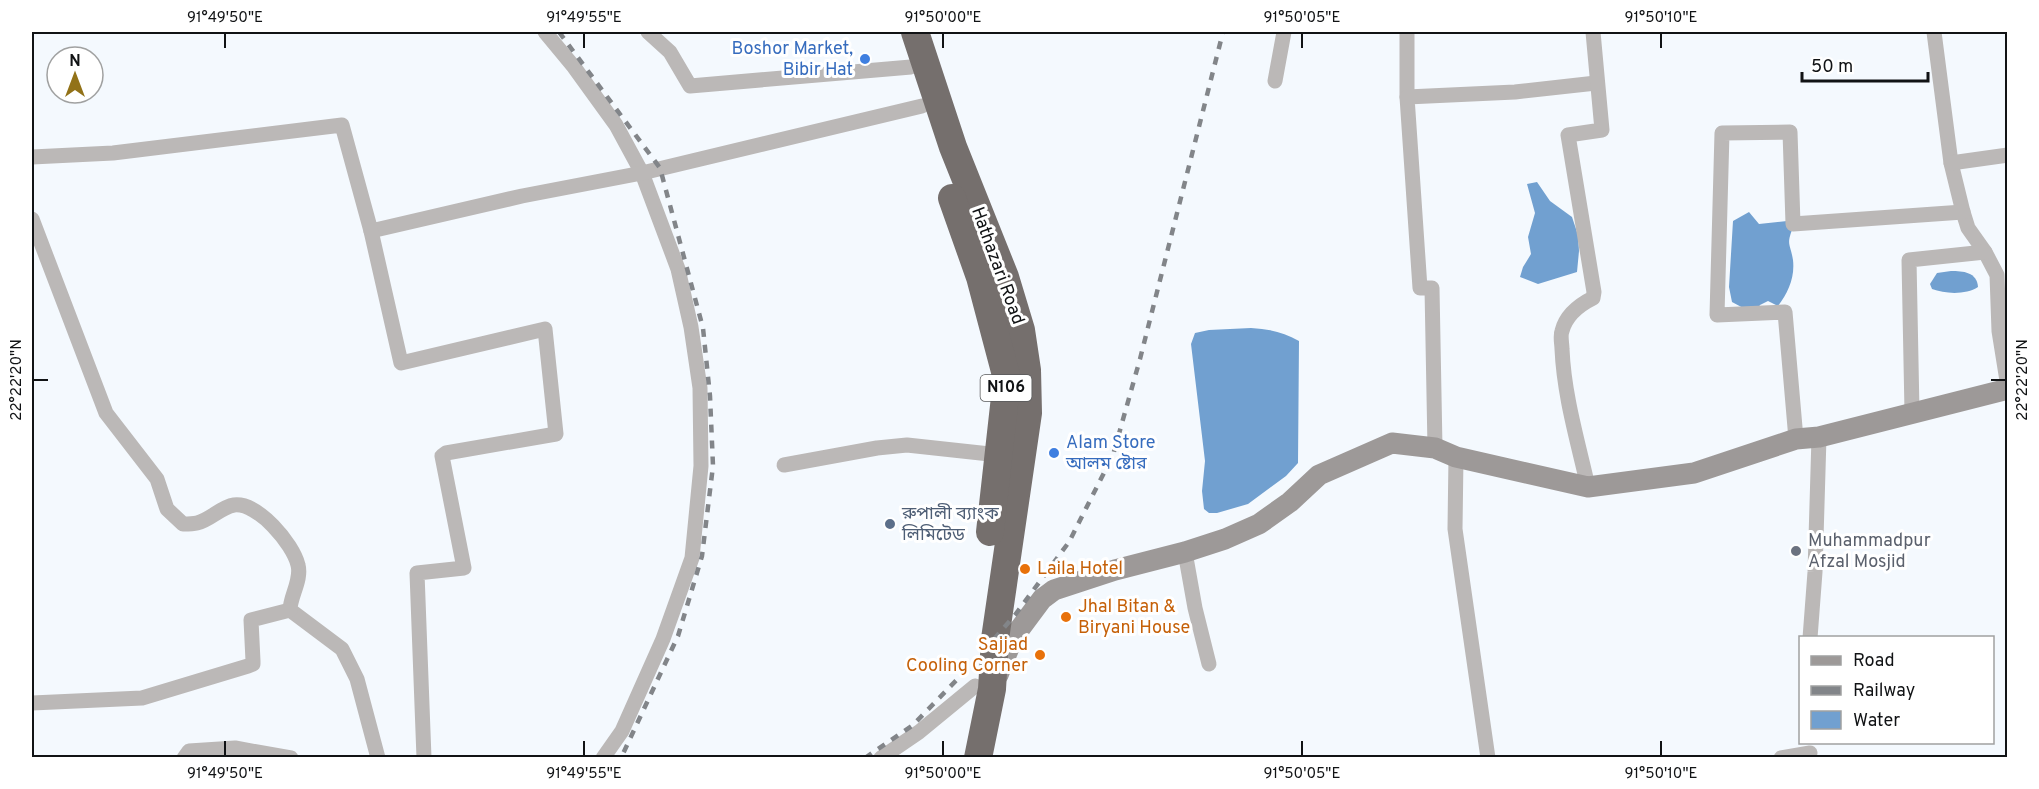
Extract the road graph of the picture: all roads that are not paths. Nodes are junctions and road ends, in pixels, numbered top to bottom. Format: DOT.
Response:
graph roads {
  1 [pos="545,32"];
  2 [pos="648,32"];
  3 [pos="899,32"];
  4 [pos="915,32"];
  5 [pos="1284,32"];
  6 [pos="1407,32"];
  7 [pos="1593,32"];
  8 [pos="1934,32"];
  9 [pos="911,67"];
  10 [pos="1275,81"];
  11 [pos="1596,83"];
  12 [pos="1407,97"];
  13 [pos="922,106"];
  14 [pos="2007,155"];
  15 [pos="32,157"];
  16 [pos="1951,163"];
  17 [pos="642,173"];
  18 [pos="1963,212"];
  19 [pos="32,219"];
  20 [pos="370,231"];
  21 [pos="1984,252"];
  22 [pos="2003,331"];
  23 [pos="2007,388"];
  24 [pos="1912,412"];
  25 [pos="1819,437"];
  26 [pos="1796,439"];
  27 [pos="1435,448"];
  28 [pos="999,455"];
  29 [pos="1456,457"];
  30 [pos="784,465"];
  31 [pos="1588,487"];
  32 [pos="1185,552"];
  33 [pos="290,610"];
  34 [pos="1810,636"];
  35 [pos="1209,664"];
  36 [pos="983,687"];
  37 [pos="32,703"];
  38 [pos="1810,751"];
  39 [pos="184,758"];
  40 [pos="291,758"];
  41 [pos="378,758"];
  42 [pos="424,758"];
  43 [pos="603,758"];
  44 [pos="881,758"];
  45 [pos="962,758"];
  46 [pos="978,758"];
  47 [pos="1488,758"];
  48 [pos="1781,758"];
  1 -- 17 [label="street"];
  2 -- 9 [label="street"];
  3 -- 9 [label="highway, Hathazari Road / N106"];
  4 -- 36 [label="highway, Hathazari Road / N106"];
  5 -- 10 [label="street"];
  6 -- 12 [label="street"];
  7 -- 11 [label="street"];
  8 -- 16 [label="street"];
  9 -- 13 [label="highway, Hathazari Road / N106"];
  11 -- 12 [label="street"];
  11 -- 31 [label="street"];
  12 -- 27 [label="street"];
  13 -- 17 [label="street"];
  13 -- 28 [label="highway, Hathazari Road / N106"];
  14 -- 16 [label="street"];
  15 -- 20 [label="street"];
  16 -- 18 [label="street"];
  17 -- 20 [label="street"];
  17 -- 43 [label="street"];
  18 -- 21 [label="street"];
  18 -- 26 [label="street"];
  19 -- 33 [label="street"];
  20 -- 42 [label="street"];
  21 -- 22 [label="street"];
  21 -- 24 [label="street"];
  22 -- 23 [label="street"];
  23 -- 24 [label="street"];
  24 -- 25 [label="street"];
  25 -- 26 [label="street"];
  25 -- 34 [label="street"];
  26 -- 31 [label="street"];
  27 -- 29 [label="street"];
  27 -- 32 [label="street"];
  28 -- 30 [label="street"];
  28 -- 36 [label="highway, Hathazari Road / N106"];
  29 -- 31 [label="street"];
  29 -- 47 [label="street"];
  32 -- 35 [label="street"];
  32 -- 36 [label="street"];
  33 -- 37 [label="street"];
  33 -- 41 [label="street"];
  36 -- 44 [label="street"];
  36 -- 45 [label="highway, Hathazari Road / N106"];
  36 -- 46 [label="highway, Hathazari Road / N106"];
  38 -- 48 [label="street"];
  39 -- 40 [label="street"];
}
